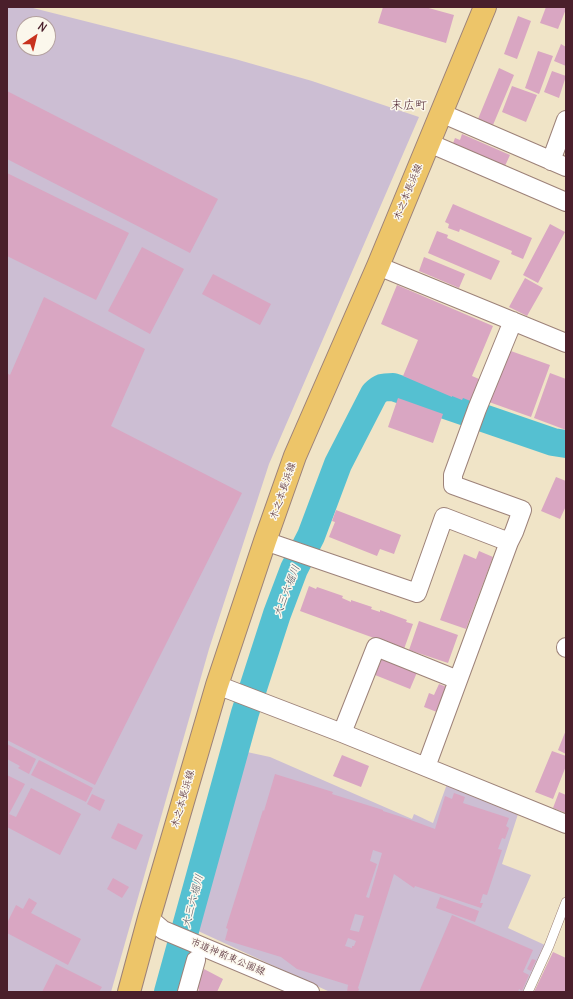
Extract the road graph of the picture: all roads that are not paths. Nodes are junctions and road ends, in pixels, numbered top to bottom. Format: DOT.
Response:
graph roads {
  1 [pos="485,7"];
  2 [pos="441,113"];
  3 [pos="566,120"];
  4 [pos="429,143"];
  5 [pos="559,164"];
  6 [pos="566,202"];
  7 [pos="378,266"];
  8 [pos="513,321"];
  9 [pos="566,343"];
  10 [pos="265,541"];
  11 [pos="509,542"];
  12 [pos="458,680"];
  13 [pos="216,685"];
  14 [pos="342,733"];
  15 [pos="426,767"];
  16 [pos="566,824"];
  17 [pos="566,902"];
  18 [pos="149,918"];
  19 [pos="195,952"];
  20 [pos="299,990"];
  21 [pos="129,992"];
  22 [pos="187,992"];
  23 [pos="528,992"];
  1 -- 2 [label="main road, 木之本長浜線"];
  2 -- 4 [label="main road, 木之本長浜線"];
  2 -- 5 [label="street"];
  3 -- 5 [label="street"];
  4 -- 6 [label="street"];
  4 -- 7 [label="main road, 木之本長浜線"];
  7 -- 8 [label="street"];
  7 -- 10 [label="main road, 木之本長浜線"];
  8 -- 9 [label="street"];
  8 -- 11 [label="street"];
  10 -- 11 [label="street"];
  10 -- 13 [label="main road, 木之本長浜線"];
  11 -- 12 [label="street"];
  12 -- 14 [label="street"];
  12 -- 15 [label="street"];
  13 -- 14 [label="street"];
  13 -- 18 [label="main road, 木之本長浜線"];
  14 -- 15 [label="street"];
  15 -- 16 [label="street"];
  17 -- 23 [label="lane"];
  18 -- 19 [label="street, 市道神前東公園線"];
  18 -- 21 [label="main road, 木之本長浜線"];
  19 -- 20 [label="street, 市道神前東公園線"];
  19 -- 22 [label="street"];
}
